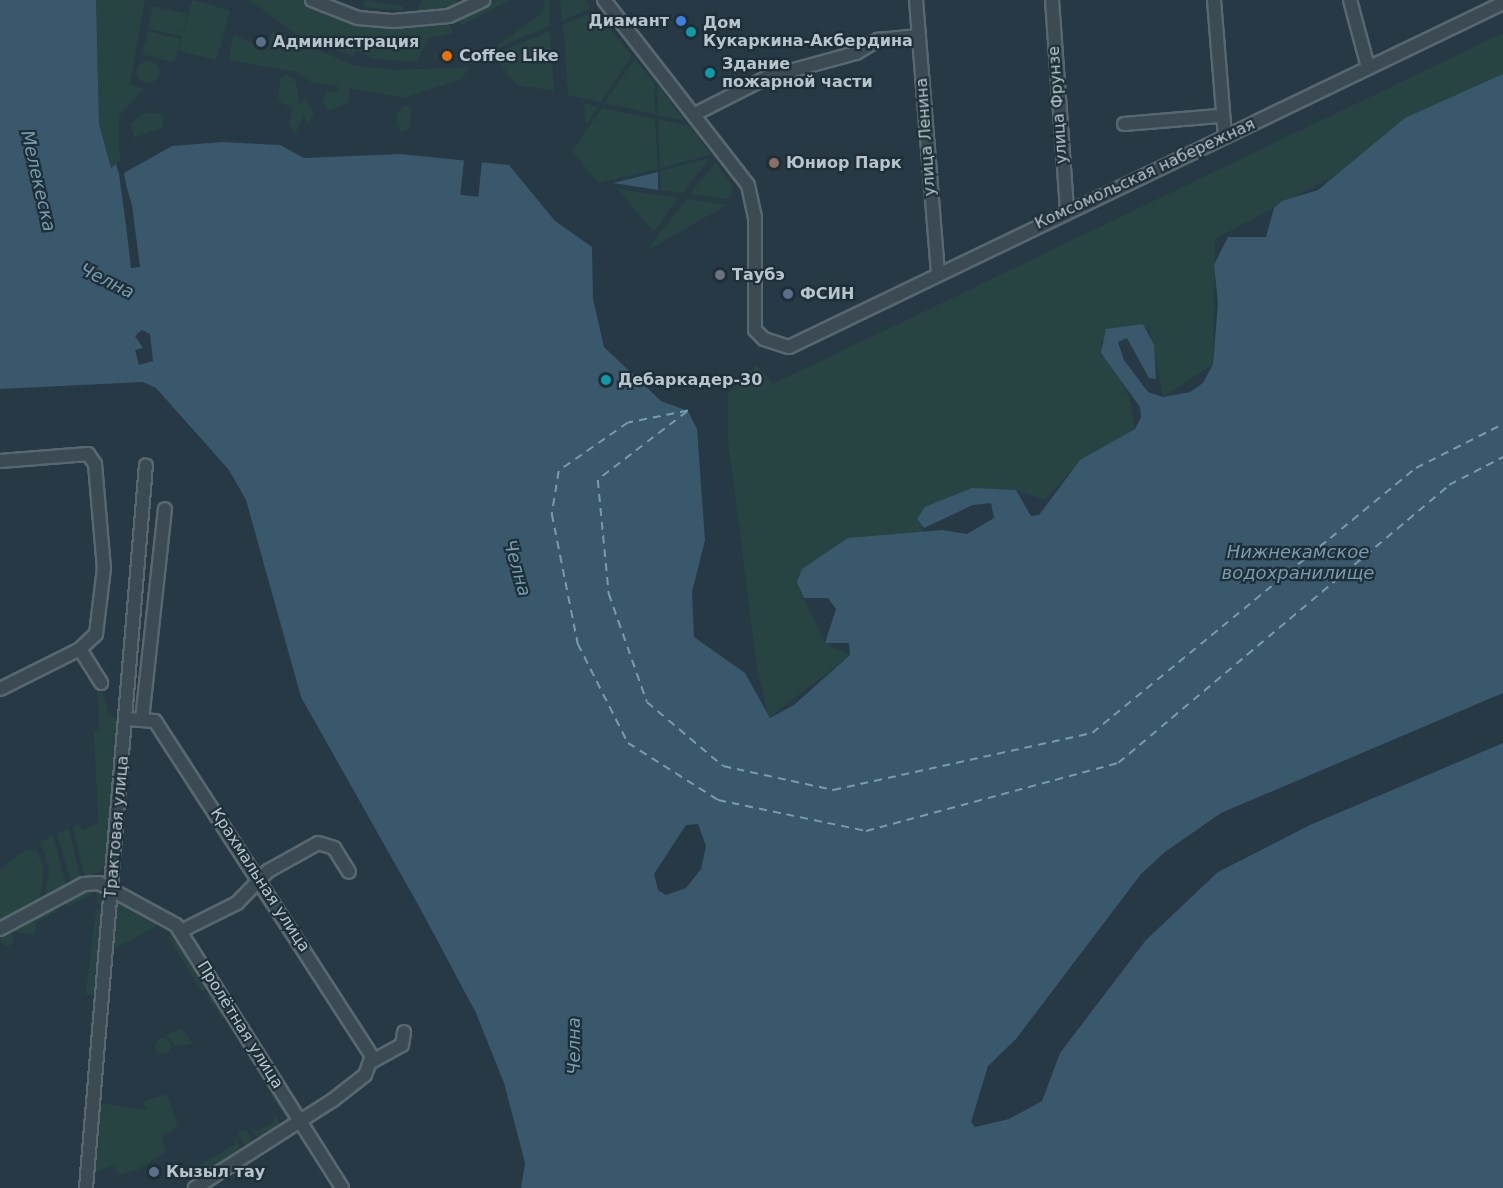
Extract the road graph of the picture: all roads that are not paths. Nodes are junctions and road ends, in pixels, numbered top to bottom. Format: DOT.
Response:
graph roads {
  1 [pos="312,0"];
  2 [pos="484,0"];
  3 [pos="604,0"];
  4 [pos="916,0"];
  5 [pos="1052,0"];
  6 [pos="1214,0"];
  7 [pos="1350,0"];
  8 [pos="1503,3"];
  9 [pos="919,36"];
  10 [pos="1368,67"];
  11 [pos="696,114"];
  12 [pos="1219,116"];
  13 [pos="1124,124"];
  14 [pos="1225,136"];
  15 [pos="1067,210"];
  16 [pos="938,274"];
  17 [pos="0,461"];
  18 [pos="146,465"];
  19 [pos="165,509"];
  20 [pos="80,649"];
  21 [pos="101,683"];
  22 [pos="0,689"];
  23 [pos="127,719"];
  24 [pos="142,720"];
  25 [pos="349,872"];
  26 [pos="261,880"];
  27 [pos="111,891"];
  28 [pos="0,929"];
  29 [pos="181,931"];
  30 [pos="404,1032"];
  31 [pos="371,1064"];
  32 [pos="299,1121"];
  33 [pos="86,1188"];
  34 [pos="195,1188"];
  35 [pos="342,1188"];
  1 -- 2 [label="street"];
  3 -- 11 [label="street"];
  4 -- 9 [label="street, улица Ленина"];
  5 -- 15 [label="street, улица Фрунзе"];
  6 -- 12 [label="street"];
  7 -- 10 [label="street"];
  8 -- 10 [label="street, Комсомольская набережная"];
  9 -- 11 [label="street"];
  9 -- 16 [label="street, улица Ленина"];
  10 -- 14 [label="street, Комсомольская набережная"];
  11 -- 16 [label="street, Комсомольская набережная"];
  12 -- 13 [label="street"];
  12 -- 14 [label="street"];
  14 -- 15 [label="street, Комсомольская набережная"];
  15 -- 16 [label="street, Комсомольская набережная"];
  17 -- 20 [label="street"];
  18 -- 23 [label="street, Трактовая улица"];
  19 -- 24 [label="street"];
  20 -- 21 [label="street"];
  20 -- 22 [label="street"];
  23 -- 24 [label="street"];
  23 -- 27 [label="street, Трактовая улица"];
  24 -- 26 [label="street, Крахмальная улица"];
  25 -- 26 [label="street"];
  26 -- 29 [label="street"];
  26 -- 31 [label="street, Крахмальная улица"];
  27 -- 28 [label="street, Пролётная улица"];
  27 -- 29 [label="street, Пролётная улица"];
  27 -- 33 [label="street, Трактовая улица"];
  29 -- 32 [label="street, Пролётная улица"];
  30 -- 31 [label="street"];
  31 -- 32 [label="street"];
  32 -- 34 [label="street"];
  32 -- 35 [label="street, Пролётная улица"];
}
